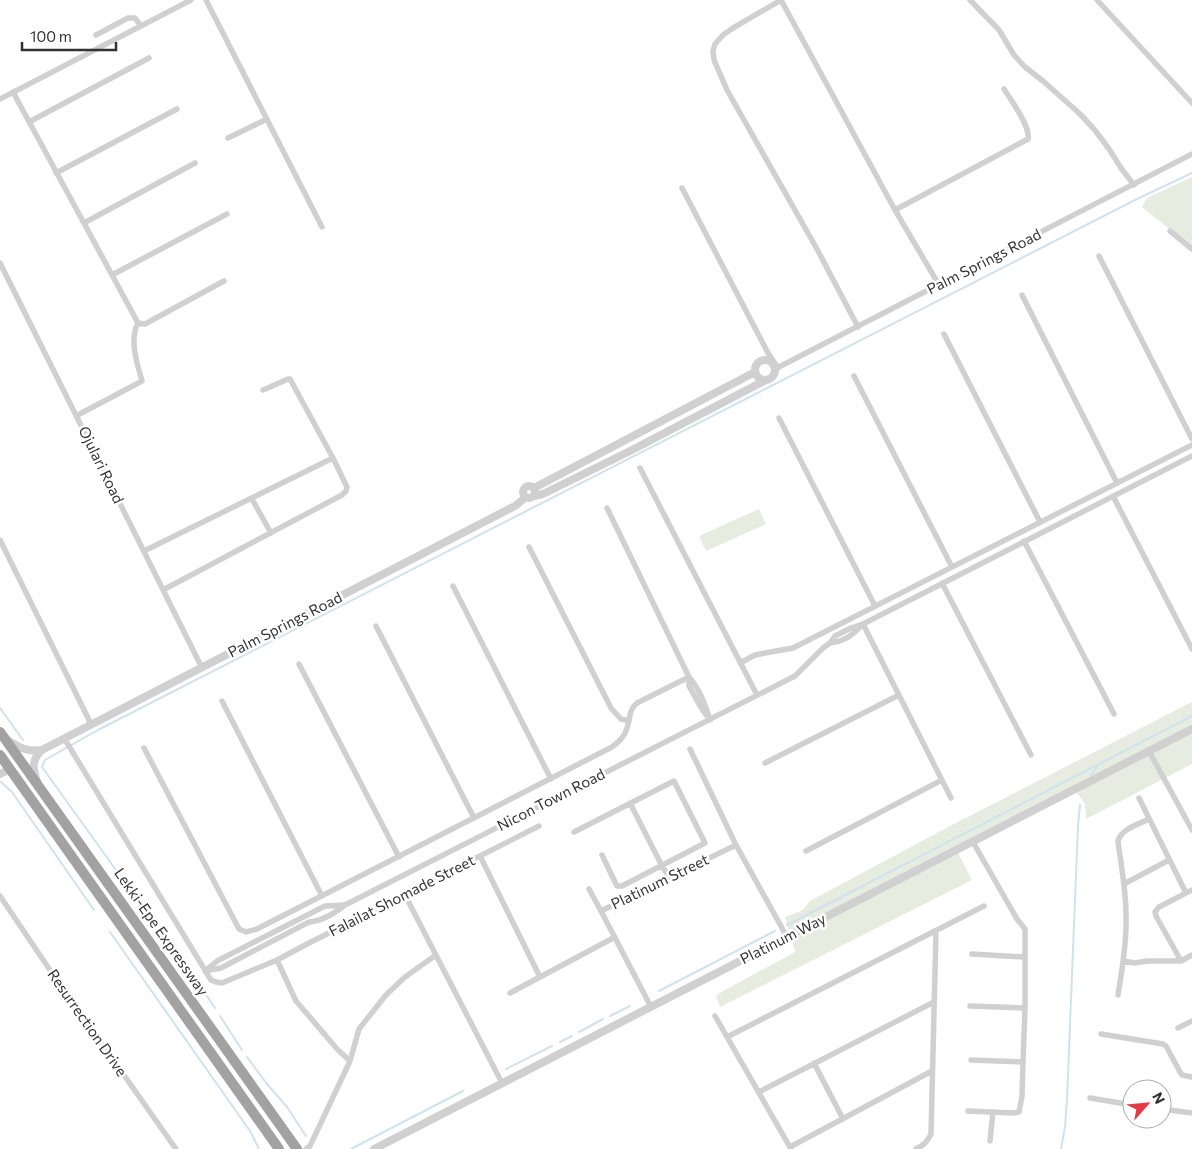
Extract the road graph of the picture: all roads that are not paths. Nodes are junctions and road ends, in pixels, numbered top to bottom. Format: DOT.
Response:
graph roads {
  1 [pos="191,0"];
  2 [pos="206,0"];
  3 [pos="781,0"];
  4 [pos="970,0"];
  5 [pos="1097,0"];
  6 [pos="141,26"];
  7 [pos="96,35"];
  8 [pos="149,58"];
  9 [pos="1004,89"];
  10 [pos="13,92"];
  11 [pos="0,99"];
  12 [pos="1192,103"];
  13 [pos="177,109"];
  14 [pos="267,119"];
  15 [pos="29,122"];
  16 [pos="228,138"];
  17 [pos="1192,154"];
  18 [pos="195,163"];
  19 [pos="56,173"];
  20 [pos="1134,185"];
  21 [pos="682,188"];
  22 [pos="895,210"];
  23 [pos="227,214"];
  24 [pos="84,224"];
  25 [pos="322,227"];
  26 [pos="1170,231"];
  27 [pos="1192,250"];
  28 [pos="1099,256"];
  29 [pos="0,263"];
  30 [pos="112,275"];
  31 [pos="224,281"];
  32 [pos="939,285"];
  33 [pos="1022,296"];
  34 [pos="138,323"];
  35 [pos="858,327"];
  36 [pos="944,334"];
  37 [pos="776,368"];
  38 [pos="755,372"];
  39 [pos="854,376"];
  40 [pos="764,381"];
  41 [pos="263,390"];
  42 [pos="76,416"];
  43 [pos="780,418"];
  44 [pos="1192,438"];
  45 [pos="1192,445"];
  46 [pos="1191,457"];
  47 [pos="333,458"];
  48 [pos="640,468"];
  49 [pos="1117,483"];
  50 [pos="534,492"];
  51 [pos="1112,496"];
  52 [pos="526,497"];
  53 [pos="252,499"];
  54 [pos="607,508"];
  55 [pos="1040,522"];
  56 [pos="271,533"];
  57 [pos="0,540"];
  58 [pos="1024,541"];
  59 [pos="530,547"];
  60 [pos="144,551"];
  61 [pos="952,567"];
  62 [pos="942,583"];
  63 [pos="452,586"];
  64 [pos="163,590"];
  65 [pos="875,606"];
  66 [pos="863,624"];
  67 [pos="376,626"];
  68 [pos="1192,649"];
  69 [pos="740,663"];
  70 [pos="299,664"];
  71 [pos="202,668"];
  72 [pos="689,677"];
  73 [pos="757,695"];
  74 [pos="899,695"];
  75 [pos="222,701"];
  76 [pos="1114,714"];
  77 [pos="710,720"];
  78 [pos="628,721"];
  79 [pos="92,724"];
  80 [pos="1192,729"];
  81 [pos="2,735"];
  82 [pos="65,741"];
  83 [pos="144,748"];
  84 [pos="690,749"];
  85 [pos="42,750"];
  86 [pos="1149,751"];
  87 [pos="0,755"];
  88 [pos="1031,755"];
  89 [pos="765,763"];
  90 [pos="10,769"];
  91 [pos="0,774"];
  92 [pos="551,779"];
  93 [pos="942,780"];
  94 [pos="40,788"];
  95 [pos="951,798"];
  96 [pos="1139,798"];
  97 [pos="630,804"];
  98 [pos="1192,814"];
  99 [pos="474,818"];
  100 [pos="1186,818"];
  101 [pos="1149,819"];
  102 [pos="539,826"];
  103 [pos="1192,830"];
  104 [pos="574,832"];
  105 [pos="973,842"];
  106 [pos="736,845"];
  107 [pos="806,851"];
  108 [pos="602,854"];
  109 [pos="480,856"];
  110 [pos="399,857"];
  111 [pos="1169,860"];
  112 [pos="662,866"];
  113 [pos="669,877"];
  114 [pos="1124,884"];
  115 [pos="589,889"];
  116 [pos="1192,890"];
  117 [pos="1186,893"];
  118 [pos="0,896"];
  119 [pos="322,896"];
  120 [pos="405,896"];
  121 [pos="345,904"];
  122 [pos="325,906"];
  123 [pos="984,906"];
  124 [pos="601,911"];
  125 [pos="329,915"];
  126 [pos="308,919"];
  127 [pos="936,931"];
  128 [pos="787,937"];
  129 [pos="615,938"];
  130 [pos="972,954"];
  131 [pos="436,955"];
  132 [pos="1192,955"];
  133 [pos="1024,958"];
  134 [pos="277,960"];
  135 [pos="1123,961"];
  136 [pos="1182,961"];
  137 [pos="205,971"];
  138 [pos="540,977"];
  139 [pos="510,993"];
  140 [pos="1118,995"];
  141 [pos="934,1002"];
  142 [pos="970,1006"];
  143 [pos="651,1007"];
  144 [pos="1025,1008"];
  145 [pos="715,1016"];
  146 [pos="1192,1021"];
  147 [pos="1178,1028"];
  148 [pos="1101,1034"];
  149 [pos="728,1037"];
  150 [pos="350,1060"];
  151 [pos="971,1060"];
  152 [pos="1023,1062"];
  153 [pos="814,1063"];
  154 [pos="932,1071"];
  155 [pos="1192,1077"];
  156 [pos="502,1083"];
  157 [pos="759,1092"];
  158 [pos="1090,1098"];
  159 [pos="1122,1103"];
  160 [pos="968,1111"];
  161 [pos="1172,1111"];
  162 [pos="993,1112"];
  163 [pos="1192,1114"];
  164 [pos="843,1119"];
  165 [pos="990,1140"];
  166 [pos="791,1148"];
  167 [pos="176,1149"];
  168 [pos="279,1149"];
  169 [pos="297,1149"];
  170 [pos="306,1149"];
  171 [pos="374,1149"];
  172 [pos="916,1149"];
  1 -- 6 [label="street"];
  2 -- 14 [label="street"];
  3 -- 22 [label="street"];
  3 -- 35 [label="street"];
  4 -- 20 [label="street"];
  5 -- 12 [label="street"];
  6 -- 7 [label="street"];
  6 -- 10 [label="street"];
  8 -- 15 [label="street"];
  9 -- 22 [label="street"];
  10 -- 11 [label="street"];
  10 -- 15 [label="street"];
  13 -- 19 [label="street"];
  14 -- 16 [label="street"];
  14 -- 25 [label="street"];
  15 -- 19 [label="street"];
  17 -- 20 [label="street, Palm Springs Road"];
  18 -- 24 [label="street"];
  19 -- 24 [label="street"];
  20 -- 32 [label="street, Palm Springs Road"];
  21 -- 37 [label="street"];
  22 -- 32 [label="street"];
  23 -- 30 [label="street"];
  24 -- 30 [label="street"];
  26 -- 27 [label="street"];
  28 -- 44 [label="street"];
  29 -- 42 [label="street, Ojulari Road"];
  30 -- 34 [label="street"];
  31 -- 34 [label="street"];
  32 -- 35 [label="street, Palm Springs Road"];
  33 -- 49 [label="street"];
  34 -- 42 [label="street"];
  35 -- 37 [label="street, Palm Springs Road"];
  36 -- 55 [label="street"];
  37 -- 38 [label="street"];
  37 -- 40 [label="street"];
  38 -- 40 [label="street"];
  38 -- 50 [label="street"];
  39 -- 61 [label="street"];
  40 -- 50 [label="street"];
  41 -- 47 [label="street"];
  42 -- 60 [label="street, Ojulari Road"];
  43 -- 65 [label="street"];
  45 -- 49 [label="street"];
  46 -- 51 [label="street, Nicon Town Road"];
  47 -- 53 [label="street"];
  47 -- 56 [label="street"];
  48 -- 69 [label="street"];
  49 -- 55 [label="street"];
  50 -- 52 [label="street"];
  50 -- 52 [label="street"];
  51 -- 58 [label="street, Nicon Town Road"];
  51 -- 68 [label="street"];
  52 -- 71 [label="street, Palm Springs Road"];
  53 -- 56 [label="street"];
  53 -- 60 [label="street"];
  54 -- 72 [label="street"];
  55 -- 61 [label="street"];
  56 -- 64 [label="street"];
  57 -- 79 [label="street"];
  58 -- 62 [label="street, Nicon Town Road"];
  58 -- 76 [label="street"];
  59 -- 78 [label="street"];
  60 -- 64 [label="street, Ojulari Road"];
  61 -- 65 [label="street"];
  62 -- 66 [label="street, Nicon Town Road"];
  62 -- 88 [label="street"];
  63 -- 92 [label="street"];
  64 -- 71 [label="street, Ojulari Road"];
  65 -- 69 [label="street"];
  66 -- 73 [label="street, Nicon Town Road"];
  66 -- 74 [label="street"];
  67 -- 99 [label="street"];
  69 -- 73 [label="street"];
  70 -- 110 [label="street"];
  71 -- 79 [label="street, Palm Springs Road"];
  72 -- 77 [label="street"];
  72 -- 78 [label="street"];
  73 -- 77 [label="street, Nicon Town Road"];
  74 -- 89 [label="street"];
  74 -- 93 [label="street"];
  75 -- 119 [label="street"];
  77 -- 121 [label="street, Nicon Town Road"];
  78 -- 92 [label="street"];
  79 -- 82 [label="street, Palm Springs Road"];
  80 -- 86 [label="street, Platinum Way"];
  81 -- 85 [label="street"];
  81 -- 94 [label="highway, Lekki-Epe Expressway"];
  82 -- 85 [label="street, Palm Springs Road"];
  82 -- 137 [label="street"];
  83 -- 119 [label="street"];
  84 -- 106 [label="street"];
  85 -- 94 [label="street"];
  86 -- 100 [label="street"];
  86 -- 105 [label="street, Platinum Way"];
  87 -- 90 [label="highway, Lekki-Epe Expressway"];
  90 -- 91 [label="street"];
  90 -- 168 [label="highway, Lekki-Epe Expressway"];
  92 -- 99 [label="street"];
  93 -- 95 [label="street"];
  93 -- 107 [label="street"];
  94 -- 169 [label="highway, Lekki-Epe Expressway"];
  96 -- 101 [label="street"];
  97 -- 104 [label="street"];
  97 -- 112 [label="street"];
  97 -- 112 [label="street"];
  98 -- 100 [label="street"];
  99 -- 110 [label="street"];
  100 -- 103 [label="street"];
  101 -- 111 [label="street"];
  101 -- 114 [label="street"];
  102 -- 109 [label="street"];
  105 -- 128 [label="street, Platinum Way"];
  105 -- 133 [label="street"];
  106 -- 113 [label="street, Platinum Street"];
  106 -- 128 [label="street"];
  108 -- 112 [label="street"];
  109 -- 120 [label="street, Falailat Shomade Street"];
  109 -- 138 [label="street, Falailat Shomade Street"];
  110 -- 119 [label="street"];
  111 -- 114 [label="street"];
  111 -- 117 [label="street"];
  112 -- 113 [label="street"];
  113 -- 124 [label="street, Platinum Street"];
  114 -- 135 [label="street"];
  115 -- 124 [label="street"];
  116 -- 117 [label="street"];
  117 -- 136 [label="street"];
  118 -- 167 [label="street, Resurrection Drive"];
  120 -- 131 [label="street"];
  120 -- 134 [label="street, Falailat Shomade Street"];
  121 -- 122 [label="street, Nicon Town Road"];
  121 -- 125 [label="street, Nicon Town Road"];
  122 -- 125 [label="street"];
  122 -- 126 [label="street, Nicon Town Road"];
  123 -- 127 [label="street"];
  124 -- 129 [label="street, Platinum Street"];
  125 -- 126 [label="street, Nicon Town Road"];
  126 -- 137 [label="street, Nicon Town Road"];
  127 -- 141 [label="street"];
  127 -- 149 [label="street"];
  128 -- 143 [label="street, Platinum Way"];
  129 -- 138 [label="street"];
  129 -- 143 [label="street, Platinum Street"];
  130 -- 133 [label="street"];
  131 -- 150 [label="street"];
  131 -- 156 [label="street"];
  132 -- 136 [label="street"];
  133 -- 144 [label="street"];
  134 -- 137 [label="street, Falailat Shomade Street"];
  134 -- 150 [label="street"];
  135 -- 136 [label="street"];
  135 -- 140 [label="street"];
  138 -- 139 [label="street"];
  141 -- 153 [label="street"];
  141 -- 154 [label="street"];
  142 -- 144 [label="street"];
  143 -- 156 [label="street, Platinum Way"];
  144 -- 152 [label="street"];
  145 -- 149 [label="street"];
  146 -- 147 [label="street"];
  148 -- 155 [label="street"];
  149 -- 157 [label="street"];
  150 -- 170 [label="street"];
  151 -- 152 [label="street"];
  152 -- 162 [label="street"];
  153 -- 157 [label="street"];
  153 -- 164 [label="street"];
  154 -- 164 [label="street"];
  154 -- 172 [label="street"];
  156 -- 171 [label="street, Platinum Way"];
  157 -- 166 [label="street"];
  158 -- 159 [label="street"];
  160 -- 162 [label="street"];
  161 -- 163 [label="street"];
  162 -- 165 [label="street"];
  164 -- 166 [label="street"];
}
